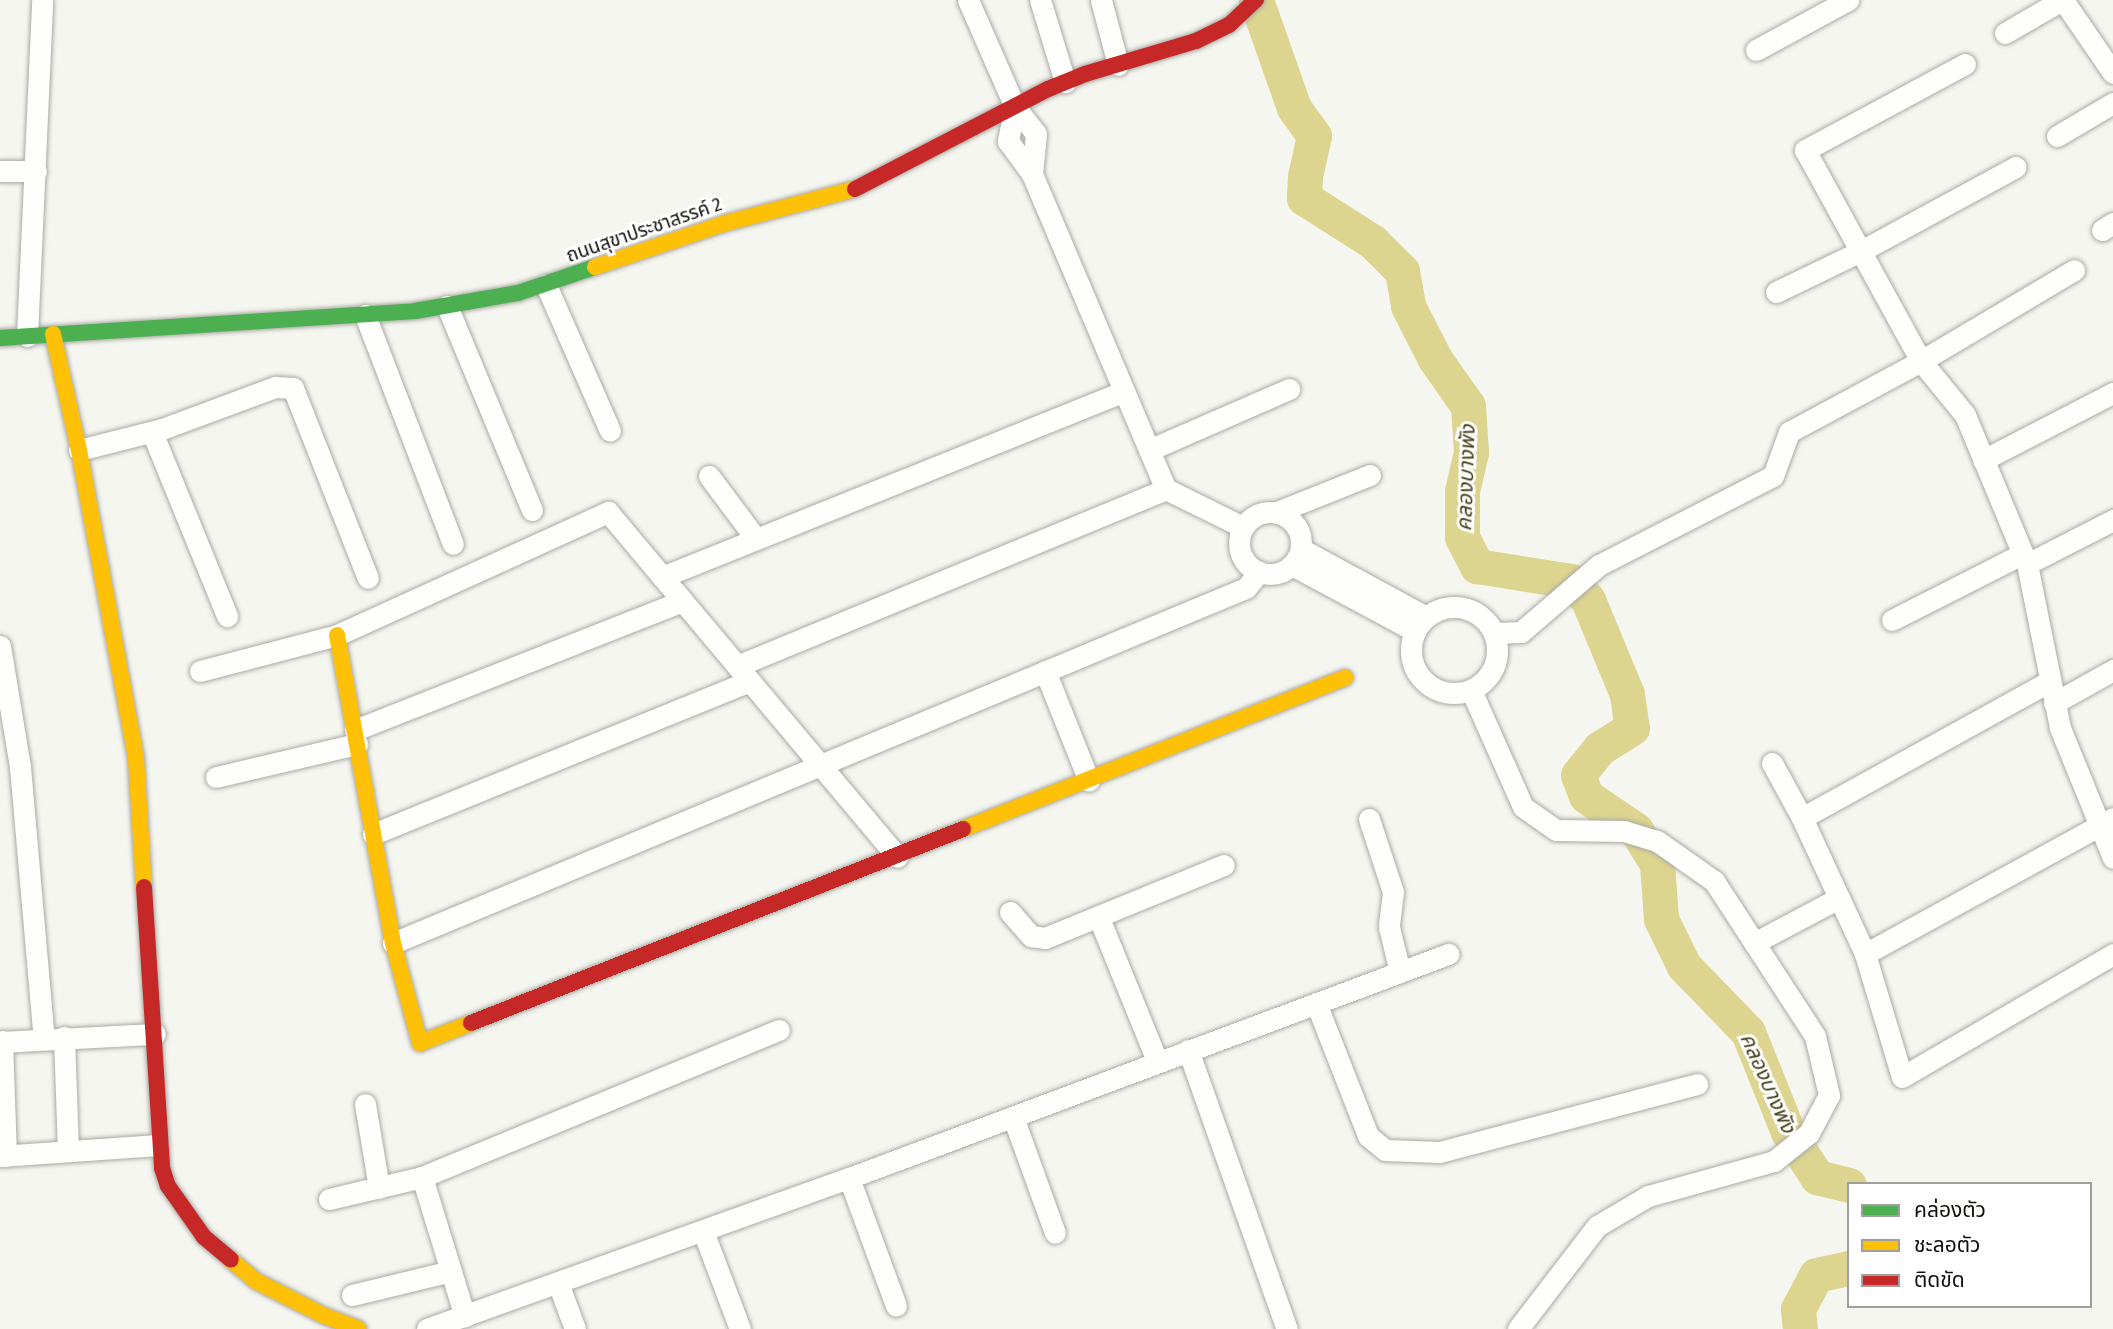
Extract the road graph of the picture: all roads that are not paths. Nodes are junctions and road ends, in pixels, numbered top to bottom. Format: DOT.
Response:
graph roads {
  1 [pos="42,0"];
  2 [pos="968,0"];
  3 [pos="1040,0"];
  4 [pos="1101,0"];
  5 [pos="1256,0"];
  6 [pos="1848,0"];
  7 [pos="2063,0"];
  8 [pos="2005,33"];
  9 [pos="1756,50"];
  10 [pos="1965,64"];
  11 [pos="1118,65"];
  12 [pos="2113,73"];
  13 [pos="1065,82"];
  14 [pos="2113,103"];
  15 [pos="1015,107"];
  16 [pos="2057,135"];
  17 [pos="2016,167"];
  18 [pos="0,171"];
  19 [pos="36,171"];
  20 [pos="1861,251"];
  21 [pos="2074,270"];
  22 [pos="546,285"];
  23 [pos="1776,292"];
  24 [pos="447,306"];
  25 [pos="365,315"];
  26 [pos="52,334"];
  27 [pos="27,336"];
  28 [pos="0,338"];
  29 [pos="1921,361"];
  30 [pos="1289,389"];
  31 [pos="1124,391"];
  32 [pos="2113,393"];
  33 [pos="610,431"];
  34 [pos="152,432"];
  35 [pos="79,450"];
  36 [pos="1149,450"];
  37 [pos="1983,460"];
  38 [pos="1370,475"];
  39 [pos="709,476"];
  40 [pos="1166,489"];
  41 [pos="532,510"];
  42 [pos="1277,512"];
  43 [pos="2113,520"];
  44 [pos="1243,527"];
  45 [pos="756,539"];
  46 [pos="453,544"];
  47 [pos="1297,557"];
  48 [pos="2024,559"];
  49 [pos="1259,572"];
  50 [pos="662,577"];
  51 [pos="368,578"];
  52 [pos="683,601"];
  53 [pos="227,617"];
  54 [pos="1892,620"];
  55 [pos="1420,624"];
  56 [pos="1494,633"];
  57 [pos="337,635"];
  58 [pos="0,646"];
  59 [pos="2113,670"];
  60 [pos="200,671"];
  61 [pos="1045,671"];
  62 [pos="743,674"];
  63 [pos="1345,678"];
  64 [pos="2050,681"];
  65 [pos="1471,690"];
  66 [pos="2054,703"];
  67 [pos="356,737"];
  68 [pos="1772,763"];
  69 [pos="820,765"];
  70 [pos="216,777"];
  71 [pos="1089,781"];
  72 [pos="1802,818"];
  73 [pos="1369,819"];
  74 [pos="2106,821"];
  75 [pos="373,834"];
  76 [pos="897,858"];
  77 [pos="2113,858"];
  78 [pos="1224,864"];
  79 [pos="1839,898"];
  80 [pos="1010,912"];
  81 [pos="1099,918"];
  82 [pos="393,943"];
  83 [pos="1754,943"];
  84 [pos="1448,954"];
  85 [pos="1865,954"];
  86 [pos="2113,954"];
  87 [pos="1400,972"];
  88 [pos="1316,1003"];
  89 [pos="779,1030"];
  90 [pos="155,1034"];
  91 [pos="54,1038"];
  92 [pos="1,1042"];
  93 [pos="1188,1050"];
  94 [pos="1157,1061"];
  95 [pos="1698,1084"];
  96 [pos="365,1104"];
  97 [pos="1013,1117"];
  98 [pos="158,1145"];
  99 [pos="68,1151"];
  100 [pos="3,1156"];
  101 [pos="422,1178"];
  102 [pos="849,1178"];
  103 [pos="379,1188"];
  104 [pos="329,1199"];
  105 [pos="703,1231"];
  106 [pos="1055,1233"];
  107 [pos="451,1271"];
  108 [pos="558,1283"];
  109 [pos="352,1295"];
  110 [pos="896,1306"];
  111 [pos="465,1317"];
  112 [pos="359,1329"];
  113 [pos="427,1329"];
  114 [pos="575,1329"];
  115 [pos="740,1329"];
  116 [pos="1287,1329"];
  117 [pos="1518,1329"];
  1 -- 19 [label="street"];
  2 -- 15 [label="street"];
  3 -- 13 [label="street"];
  4 -- 11 [label="street"];
  5 -- 11 [label="street, ถนนสุขาประชาสรรค์ 2"];
  6 -- 9 [label="street"];
  7 -- 8 [label="street"];
  7 -- 12 [label="street"];
  10 -- 20 [label="street"];
  11 -- 13 [label="street, ถนนสุขาประชาสรรค์ 2"];
  13 -- 15 [label="street, ถนนสุขาประชาสรรค์ 2"];
  14 -- 16 [label="street"];
  15 -- 22 [label="street, ถนนสุขาประชาสรรค์ 2"];
  15 -- 31 [label="street"];
  17 -- 20 [label="street"];
  18 -- 19 [label="street"];
  19 -- 27 [label="street"];
  20 -- 23 [label="street"];
  20 -- 29 [label="street"];
  21 -- 29 [label="street"];
  22 -- 24 [label="street, ถนนสุขาประชาสรรค์ 2"];
  22 -- 33 [label="street"];
  24 -- 25 [label="street, ถนนสุขาประชาสรรค์ 2"];
  24 -- 41 [label="street"];
  25 -- 26 [label="street, ถนนสุขาประชาสรรค์ 2"];
  25 -- 46 [label="street"];
  26 -- 27 [label="street, ถนนสุขาประชาสรรค์ 2"];
  26 -- 35 [label="street"];
  27 -- 28 [label="street, ถนนสุขาประชาสรรค์ 2"];
  29 -- 37 [label="street"];
  29 -- 56 [label="street"];
  30 -- 36 [label="street"];
  31 -- 36 [label="street"];
  31 -- 45 [label="street"];
  32 -- 37 [label="street"];
  34 -- 35 [label="street"];
  34 -- 51 [label="street"];
  34 -- 53 [label="street"];
  35 -- 90 [label="street"];
  36 -- 40 [label="street"];
  37 -- 48 [label="street"];
  38 -- 42 [label="street"];
  39 -- 45 [label="street"];
  40 -- 44 [label="street"];
  40 -- 62 [label="street"];
  42 -- 44 [label="street"];
  42 -- 47 [label="street"];
  43 -- 48 [label="street"];
  44 -- 49 [label="street"];
  45 -- 50 [label="street"];
  47 -- 49 [label="street"];
  47 -- 55 [label="street"];
  48 -- 54 [label="street"];
  48 -- 64 [label="street"];
  49 -- 61 [label="street"];
  50 -- 52 [label="street"];
  50 -- 57 [label="street"];
  52 -- 62 [label="street"];
  52 -- 67 [label="street"];
  55 -- 56 [label="street"];
  55 -- 65 [label="street"];
  56 -- 65 [label="street"];
  57 -- 60 [label="street"];
  57 -- 67 [label="street"];
  58 -- 91 [label="street"];
  59 -- 66 [label="street"];
  61 -- 69 [label="street"];
  61 -- 71 [label="street"];
  62 -- 69 [label="street"];
  62 -- 75 [label="street"];
  63 -- 71 [label="street"];
  64 -- 66 [label="street"];
  64 -- 72 [label="street"];
  65 -- 83 [label="street"];
  66 -- 74 [label="street"];
  67 -- 70 [label="street"];
  67 -- 75 [label="street"];
  68 -- 72 [label="street"];
  69 -- 76 [label="street"];
  69 -- 82 [label="street"];
  71 -- 76 [label="street"];
  72 -- 79 [label="street"];
  73 -- 87 [label="street"];
  74 -- 77 [label="street"];
  74 -- 85 [label="street"];
  75 -- 82 [label="street"];
  76 -- 82 [label="street"];
  78 -- 81 [label="street"];
  79 -- 83 [label="street"];
  79 -- 85 [label="street"];
  80 -- 81 [label="street"];
  81 -- 94 [label="street"];
  83 -- 117 [label="street"];
  84 -- 87 [label="street"];
  85 -- 86 [label="street"];
  87 -- 88 [label="street"];
  88 -- 93 [label="street"];
  88 -- 95 [label="street"];
  89 -- 101 [label="street"];
  90 -- 91 [label="street"];
  90 -- 98 [label="street"];
  91 -- 92 [label="street"];
  91 -- 99 [label="street"];
  92 -- 100 [label="street"];
  93 -- 94 [label="street"];
  93 -- 116 [label="street"];
  94 -- 97 [label="street"];
  96 -- 103 [label="street"];
  97 -- 102 [label="street"];
  97 -- 106 [label="street"];
  98 -- 99 [label="street"];
  98 -- 112 [label="street"];
  99 -- 100 [label="street"];
  101 -- 103 [label="street"];
  101 -- 107 [label="street"];
  102 -- 105 [label="street"];
  102 -- 110 [label="street"];
  103 -- 104 [label="street"];
  105 -- 108 [label="street"];
  105 -- 115 [label="street"];
  107 -- 109 [label="street"];
  107 -- 111 [label="street"];
  108 -- 111 [label="street"];
  108 -- 114 [label="street"];
  111 -- 113 [label="street"];
}
